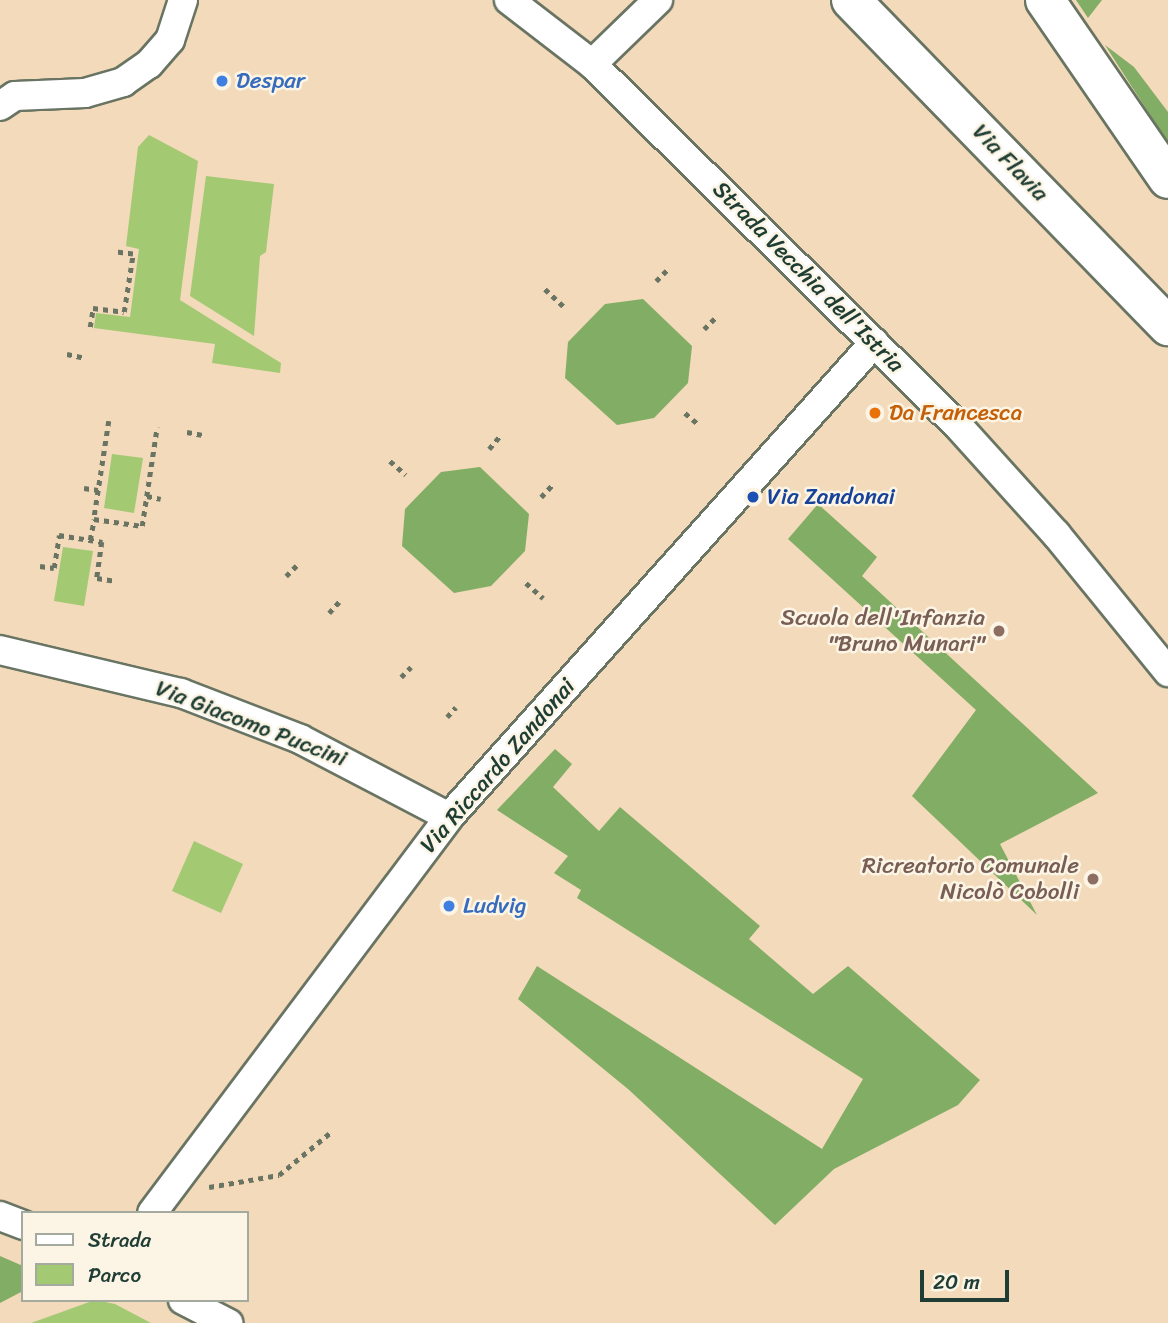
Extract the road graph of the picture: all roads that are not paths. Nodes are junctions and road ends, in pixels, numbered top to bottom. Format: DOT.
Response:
graph roads {
  1 [pos="183,0"];
  2 [pos="509,0"];
  3 [pos="658,0"];
  4 [pos="851,0"];
  5 [pos="1045,0"];
  6 [pos="592,64"];
  7 [pos="1,104"];
  8 [pos="1168,179"];
  9 [pos="1168,326"];
  10 [pos="874,343"];
  11 [pos="0,650"];
  12 [pos="1168,671"];
  13 [pos="449,817"];
  14 [pos="154,1211"];
  15 [pos="0,1216"];
  16 [pos="21,1224"];
  17 [pos="187,1302"];
  18 [pos="228,1323"];
  1 -- 7 [label="street"];
  2 -- 6 [label="street, Strada Vecchia dell'Istria"];
  3 -- 6 [label="street"];
  4 -- 9 [label="main road, Via Flavia"];
  5 -- 8 [label="main road"];
  6 -- 10 [label="street, Strada Vecchia dell'Istria"];
  10 -- 12 [label="street, Strada Vecchia dell'Istria"];
  10 -- 13 [label="street, Via Riccardo Zandonai"];
  11 -- 13 [label="street, Via Giacomo Puccini"];
  13 -- 14 [label="street, Via Riccardo Zandonai"];
  15 -- 16 [label="street"];
  17 -- 18 [label="street"];
}
